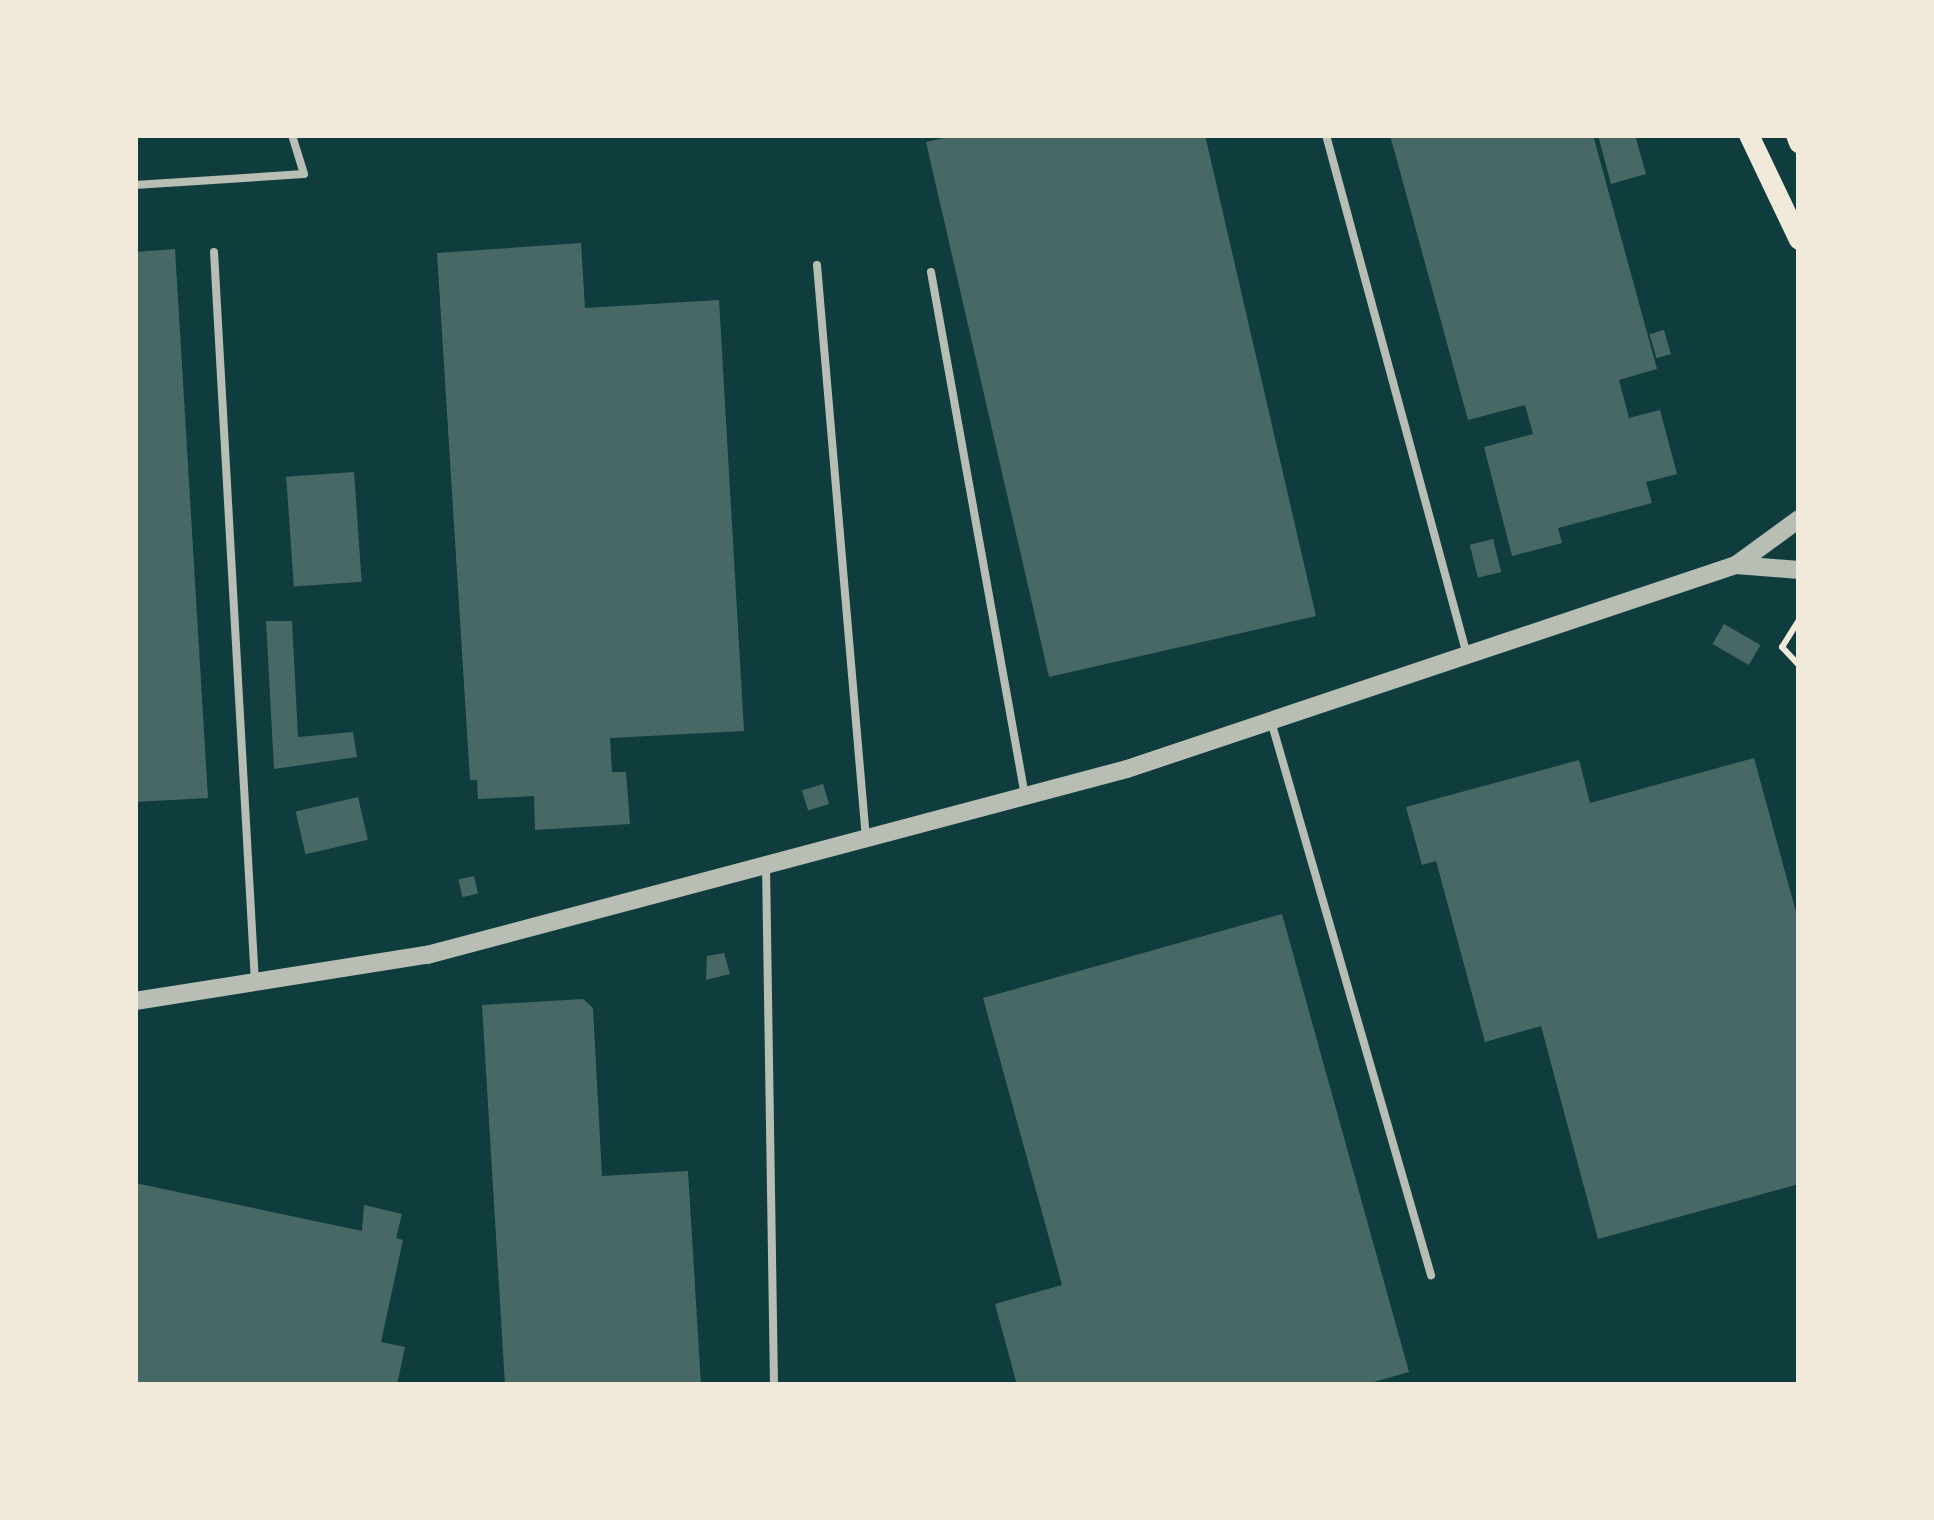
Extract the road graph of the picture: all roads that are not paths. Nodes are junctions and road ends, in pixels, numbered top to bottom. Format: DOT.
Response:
graph roads {
  1 [pos="292,135"];
  2 [pos="1326,135"];
  3 [pos="1749,135"];
  4 [pos="1796,135"];
  5 [pos="1799,142"];
  6 [pos="135,185"];
  7 [pos="1799,240"];
  8 [pos="214,252"];
  9 [pos="817,265"];
  10 [pos="931,272"];
  11 [pos="1799,518"];
  12 [pos="1736,565"];
  13 [pos="1799,570"];
  14 [pos="1467,655"];
  15 [pos="1271,720"];
  16 [pos="1025,796"];
  17 [pos="866,838"];
  18 [pos="766,865"];
  19 [pos="254,982"];
  20 [pos="135,1000"];
  21 [pos="1431,1275"];
  22 [pos="774,1385"];
  1 -- 6 [label="lane"];
  2 -- 14 [label="lane"];
  3 -- 7 [label="main road"];
  4 -- 5 [label="main road"];
  8 -- 19 [label="lane"];
  9 -- 17 [label="lane"];
  10 -- 16 [label="lane"];
  11 -- 12 [label="street"];
  12 -- 13 [label="street"];
  12 -- 14 [label="street"];
  14 -- 15 [label="street"];
  15 -- 16 [label="street"];
  15 -- 21 [label="lane"];
  16 -- 17 [label="street"];
  17 -- 18 [label="street"];
  18 -- 19 [label="street"];
  18 -- 22 [label="lane"];
  19 -- 20 [label="street"];
}
